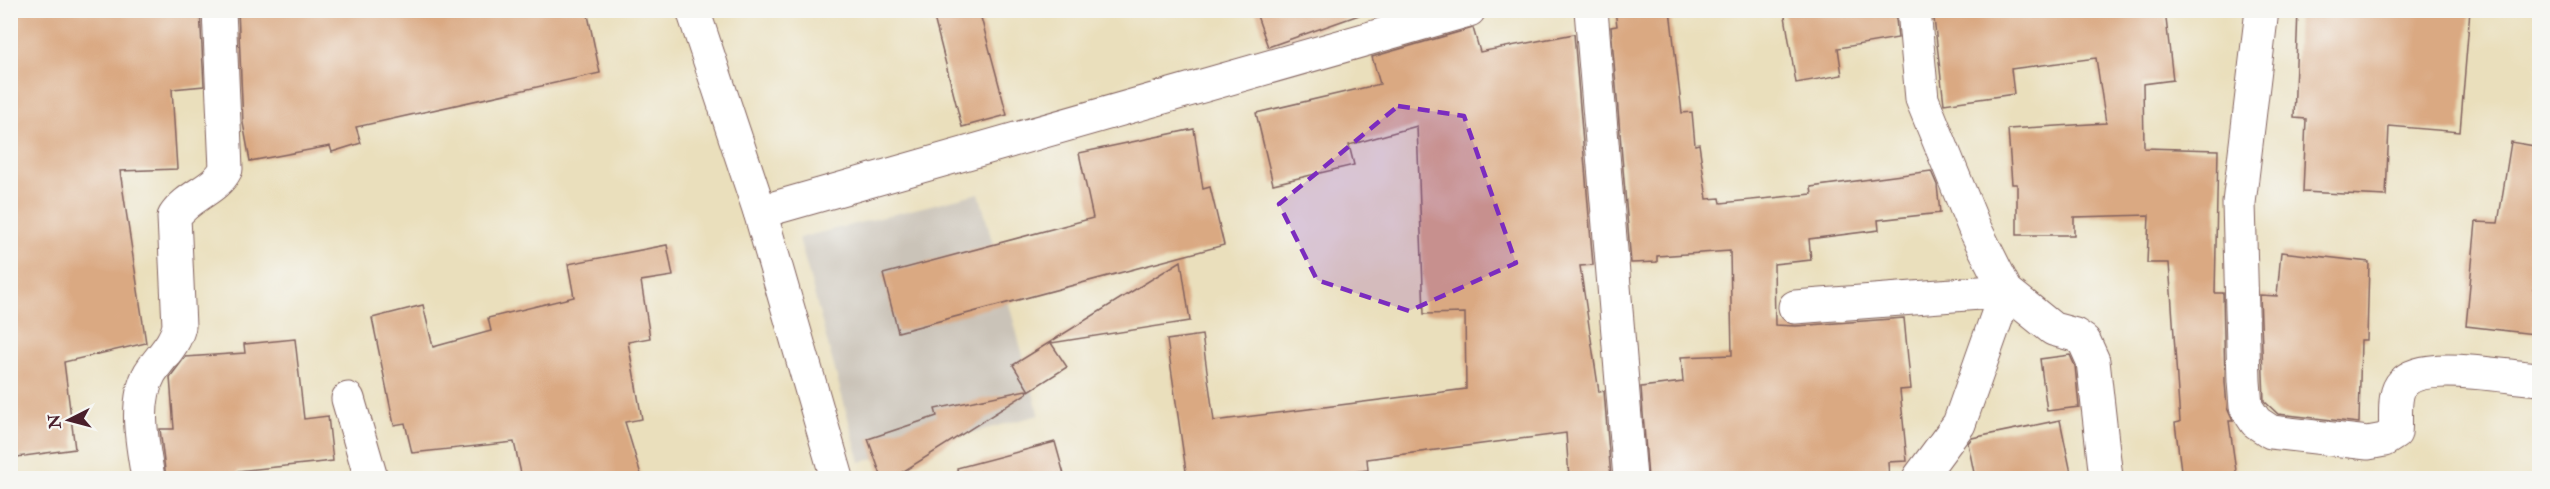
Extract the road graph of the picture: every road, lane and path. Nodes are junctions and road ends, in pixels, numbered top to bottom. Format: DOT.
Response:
graph roads {
  1 [pos="219,10"];
  2 [pos="693,10"];
  3 [pos="1469,10"];
  4 [pos="1592,10"];
  5 [pos="1914,10"];
  6 [pos="2262,10"];
  7 [pos="760,212"];
  8 [pos="2006,291"];
  9 [pos="1795,307"];
  10 [pos="2540,379"];
  11 [pos="348,399"];
  12 [pos="148,478"];
  13 [pos="371,478"];
  14 [pos="837,478"];
  15 [pos="1630,478"];
  16 [pos="1919,478"];
  17 [pos="2106,478"];
  1 -- 12 [label="main road"];
  2 -- 7 [label="main road"];
  3 -- 7 [label="main road"];
  4 -- 15 [label="main road"];
  5 -- 8 [label="main road"];
  6 -- 10 [label="main road"];
  7 -- 14 [label="main road"];
  8 -- 9 [label="main road"];
  8 -- 16 [label="main road"];
  8 -- 17 [label="main road"];
  11 -- 13 [label="main road"];
}
